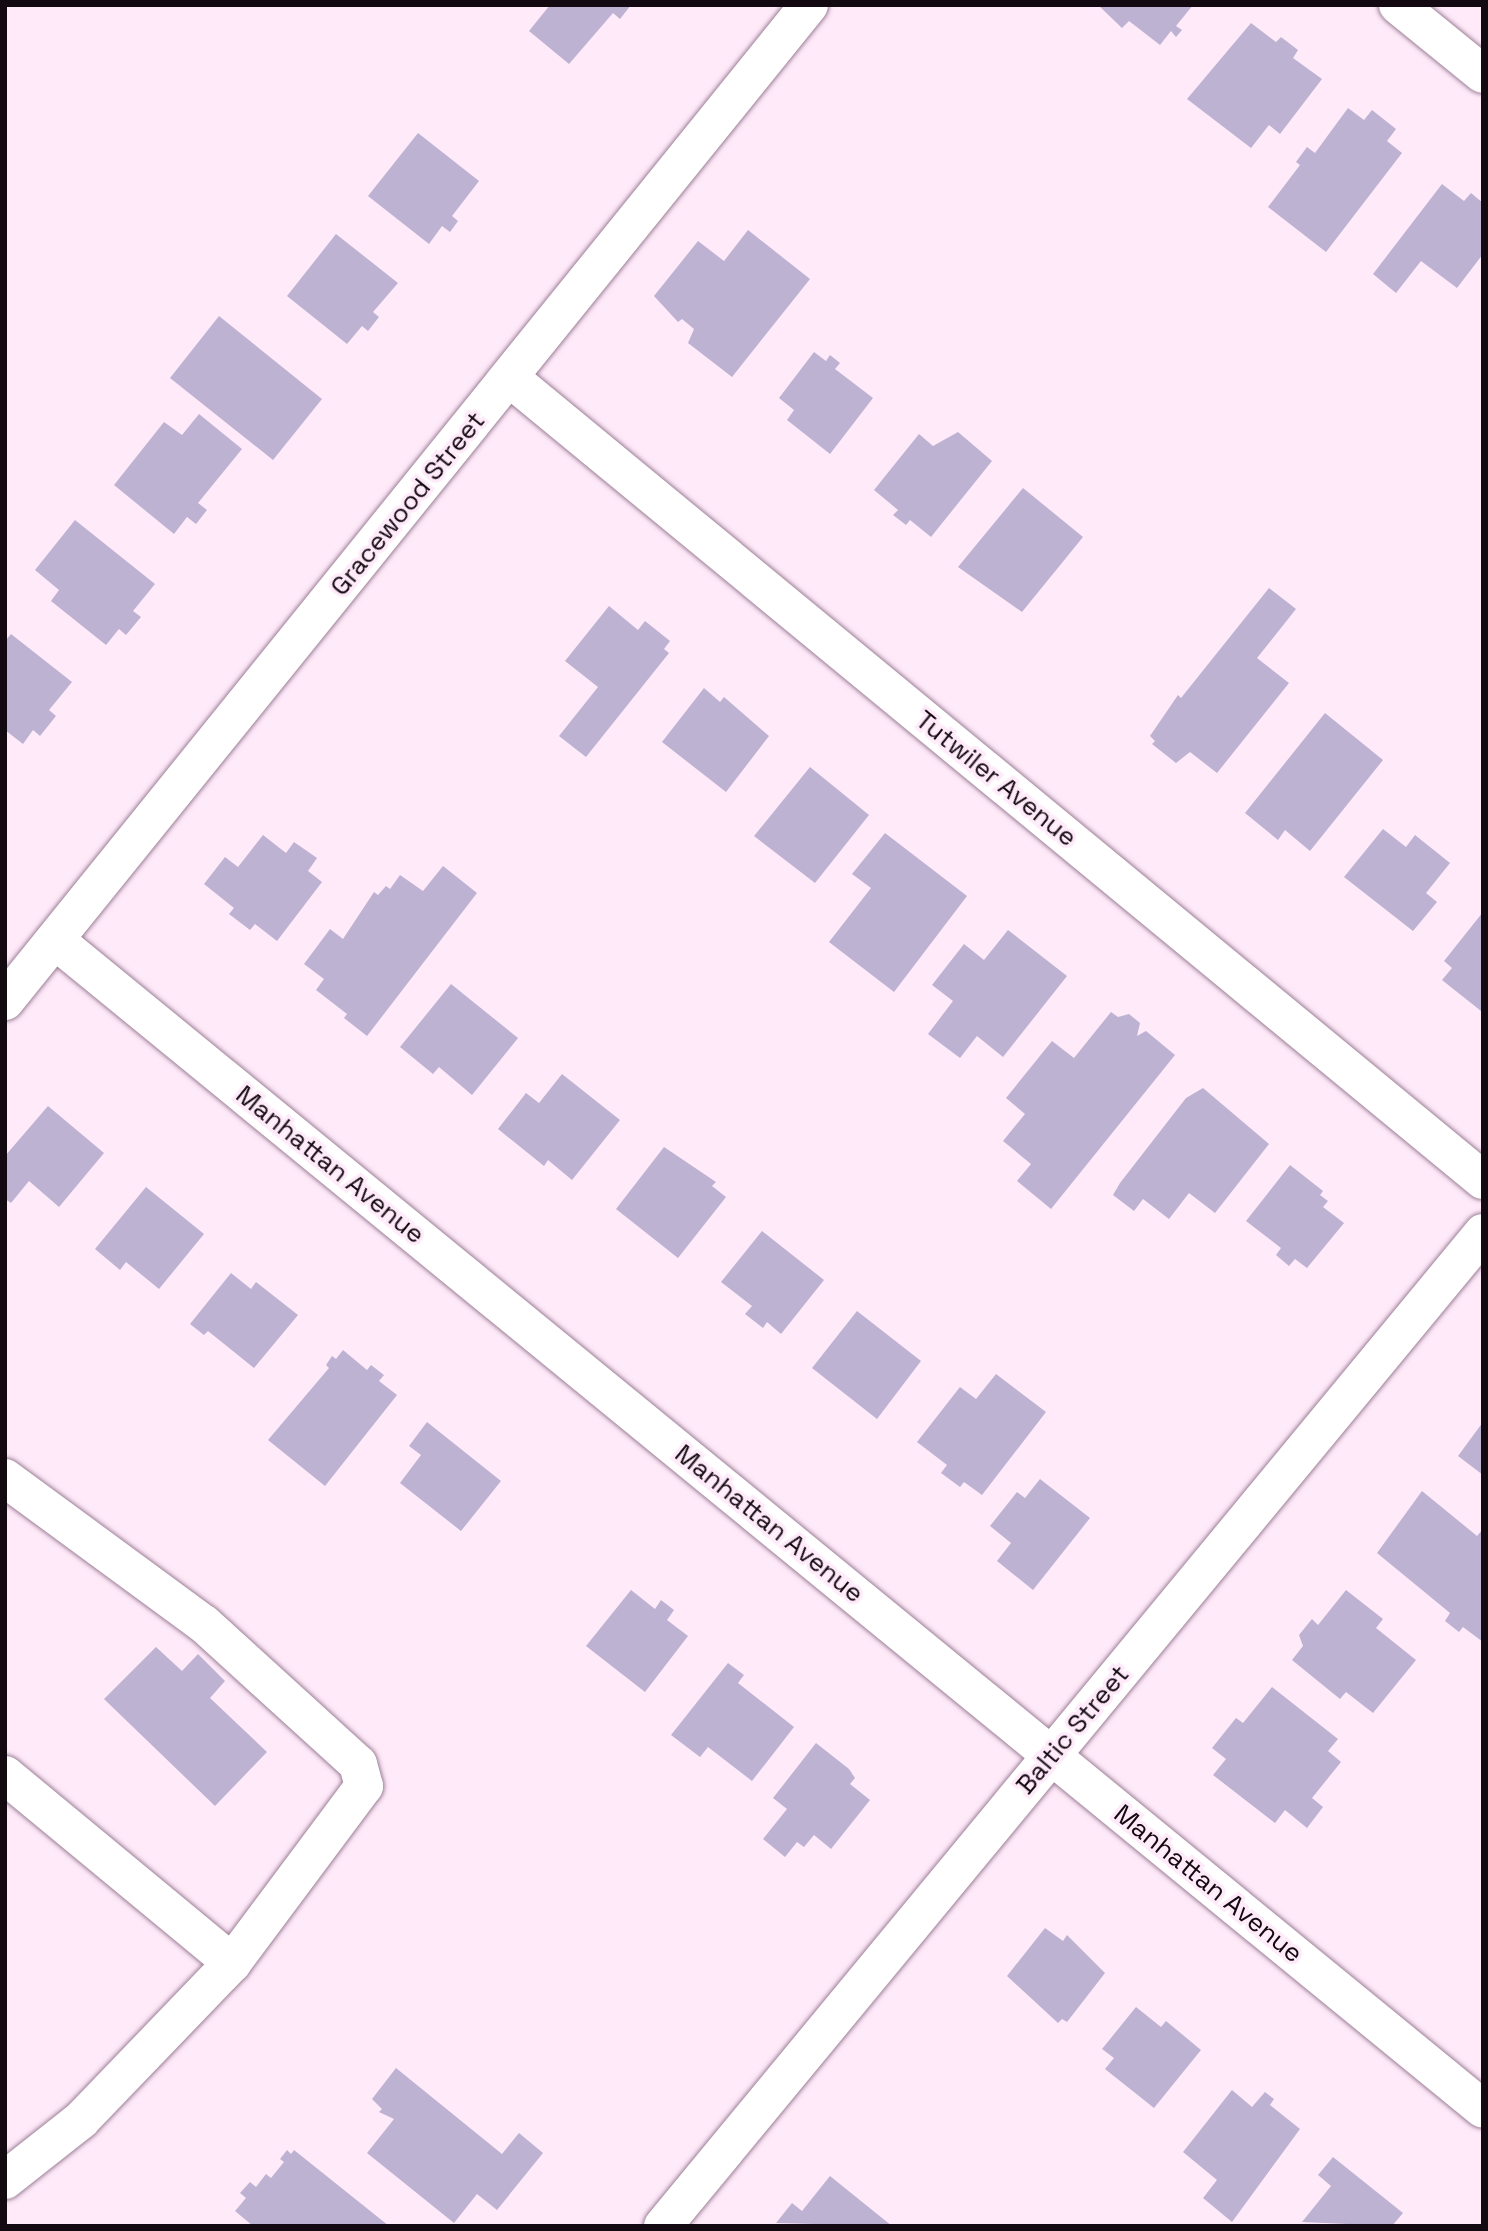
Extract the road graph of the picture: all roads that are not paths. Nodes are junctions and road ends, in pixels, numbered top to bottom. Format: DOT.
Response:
graph roads {
  1 [pos="809,5"];
  2 [pos="1398,5"];
  3 [pos="1483,74"];
  4 [pos="510,378"];
  5 [pos="55,940"];
  6 [pos="5,1001"];
  7 [pos="1483,1180"];
  8 [pos="1483,1233"];
  9 [pos="5,1478"];
  10 [pos="1052,1756"];
  11 [pos="5,1775"];
  12 [pos="232,1962"];
  13 [pos="1483,2109"];
  14 [pos="5,2180"];
  15 [pos="663,2226"];
  1 -- 4 [label="street, Gracewood Street"];
  2 -- 3 [label="street"];
  4 -- 5 [label="street, Gracewood Street"];
  4 -- 7 [label="street, Tutwiler Avenue"];
  5 -- 6 [label="street, Gracewood Street"];
  5 -- 10 [label="street, Manhattan Avenue"];
  8 -- 10 [label="street, Baltic Street"];
  9 -- 12 [label="street"];
  10 -- 13 [label="street, Manhattan Avenue"];
  10 -- 15 [label="street, Baltic Street"];
  11 -- 12 [label="street"];
  12 -- 14 [label="street"];
}
